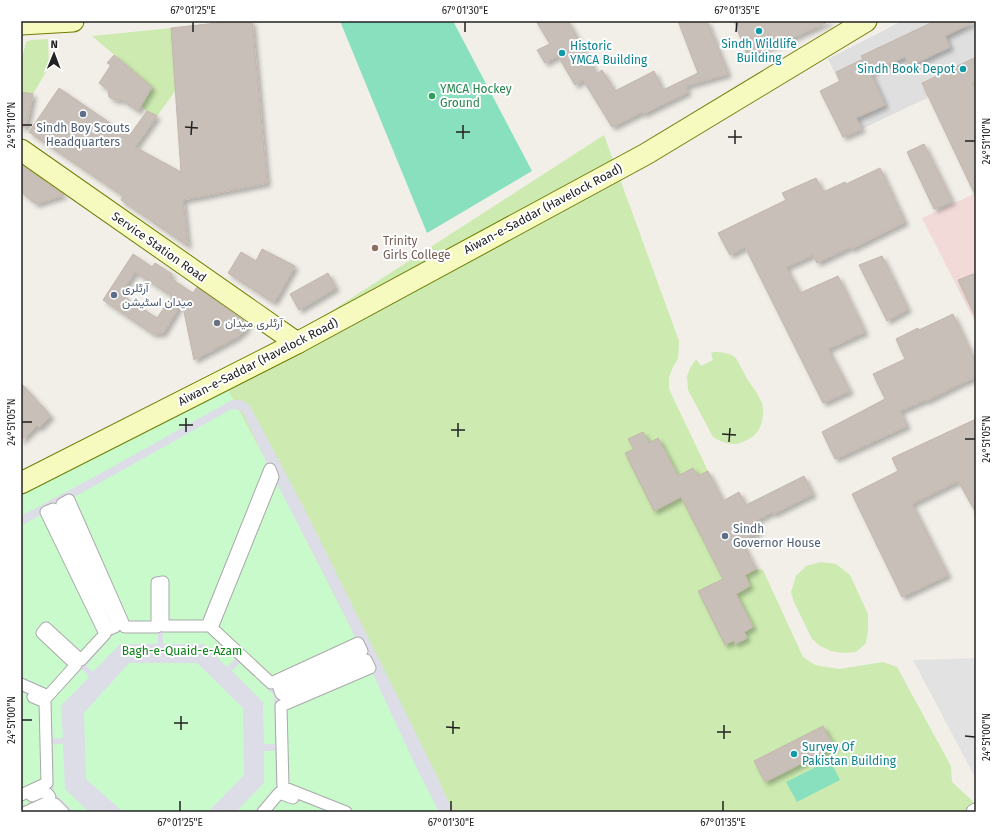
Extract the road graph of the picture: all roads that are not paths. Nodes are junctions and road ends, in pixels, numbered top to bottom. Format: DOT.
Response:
graph roads {
  1 [pos="73,21"];
  2 [pos="866,21"];
  3 [pos="21,24"];
  4 [pos="21,150"];
  5 [pos="297,343"];
  6 [pos="21,483"];
  7 [pos="21,684"];
  8 [pos="21,692"];
  9 [pos="21,795"];
  10 [pos="21,801"];
  11 [pos="26,812"];
  12 [pos="38,812"];
  13 [pos="63,812"];
  14 [pos="263,812"];
  15 [pos="329,812"];
  16 [pos="346,812"];
  1 -- 3 [label="main road"];
  2 -- 5 [label="main road, Aiwan-e-Saddar (Havelock Road)"];
  4 -- 5 [label="main road, Service Station Road"];
  5 -- 6 [label="main road, Aiwan-e-Saddar (Havelock Road)"];
  7 -- 16 [label="street"];
  8 -- 9 [label="street"];
  10 -- 11 [label="street"];
  12 -- 13 [label="street"];
  14 -- 15 [label="street"];
}
